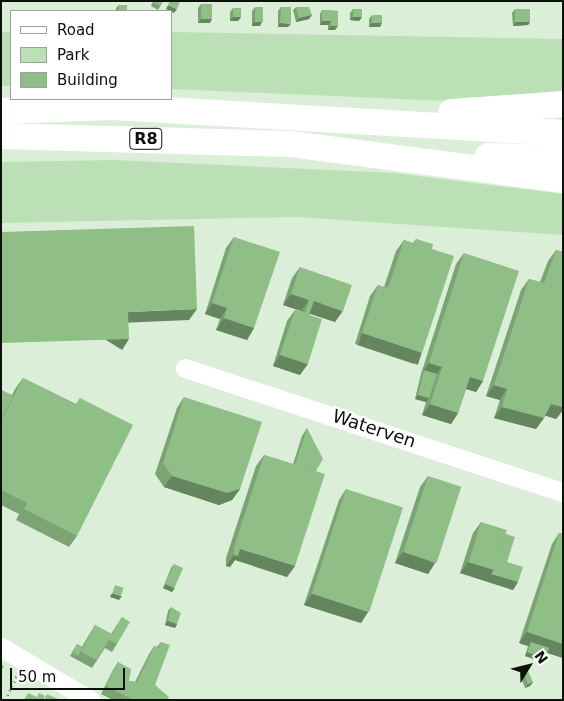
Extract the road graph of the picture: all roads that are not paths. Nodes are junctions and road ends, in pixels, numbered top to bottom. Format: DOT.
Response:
graph roads {
  1 [pos="94,100"];
  2 [pos="563,104"];
  3 [pos="112,107"];
  4 [pos="1,111"];
  5 [pos="327,120"];
  6 [pos="563,133"];
  7 [pos="1,136"];
  8 [pos="352,150"];
  9 [pos="563,158"];
  10 [pos="563,180"];
  11 [pos="185,368"];
  12 [pos="563,492"];
  13 [pos="1,647"];
  14 [pos="90,700"];
  1 -- 3 [label="highway, R8"];
  2 -- 5 [label="highway"];
  3 -- 4 [label="highway, R8"];
  3 -- 5 [label="highway, R8"];
  5 -- 6 [label="highway, R8"];
  7 -- 8 [label="highway, R8"];
  8 -- 9 [label="highway, R8"];
  8 -- 10 [label="highway"];
  11 -- 12 [label="street, Waterven"];
  13 -- 14 [label="street"];
}
